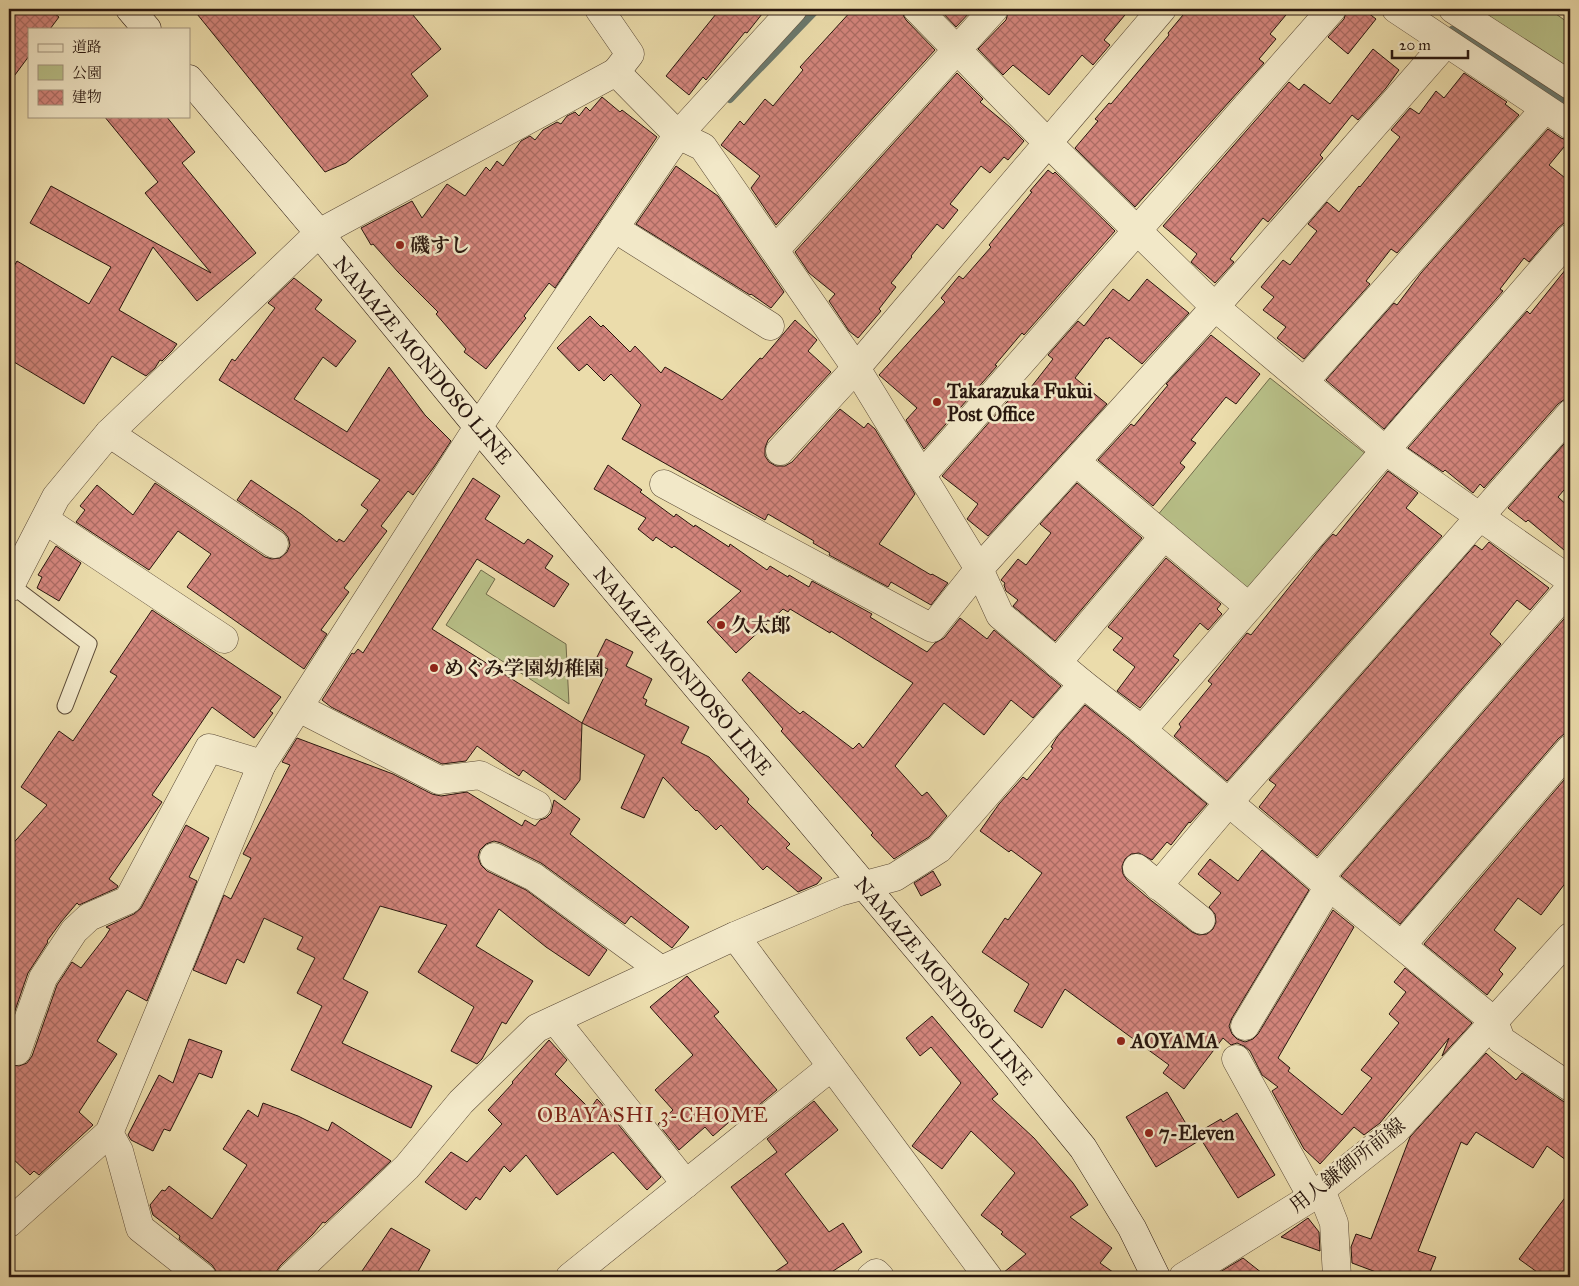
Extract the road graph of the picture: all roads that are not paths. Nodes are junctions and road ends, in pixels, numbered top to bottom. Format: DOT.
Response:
graph roads {
  1 [pos="130,9"];
  2 [pos="599,9"];
  3 [pos="793,9"];
  4 [pos="917,9"];
  5 [pos="994,9"];
  6 [pos="1162,9"];
  7 [pos="1332,9"];
  8 [pos="1396,9"];
  9 [pos="1453,9"];
  10 [pos="145,28"];
  11 [pos="1446,43"];
  12 [pos="957,50"];
  13 [pos="616,72"];
  14 [pos="190,80"];
  15 [pos="1570,85"];
  16 [pos="1545,108"];
  17 [pos="1570,125"];
  18 [pos="678,135"];
  19 [pos="1047,142"];
  20 [pos="614,228"];
  21 [pos="1137,231"];
  22 [pos="319,234"];
  23 [pos="1570,238"];
  24 [pos="775,250"];
  25 [pos="1215,307"];
  26 [pos="770,326"];
  27 [pos="856,368"];
  28 [pos="1304,382"];
  29 [pos="1570,414"];
  30 [pos="478,427"];
  31 [pos="108,433"];
  32 [pos="780,450"];
  33 [pos="1386,451"];
  34 [pos="1076,462"];
  35 [pos="922,475"];
  36 [pos="664,484"];
  37 [pos="1480,517"];
  38 [pos="45,520"];
  39 [pos="1164,536"];
  40 [pos="274,544"];
  41 [pos="979,569"];
  42 [pos="1570,580"];
  43 [pos="10,587"];
  44 [pos="1570,588"];
  45 [pos="1249,608"];
  46 [pos="224,639"];
  47 [pos="1057,663"];
  48 [pos="1083,684"];
  49 [pos="65,706"];
  50 [pos="299,708"];
  51 [pos="1142,730"];
  52 [pos="1570,749"];
  53 [pos="262,764"];
  54 [pos="1229,802"];
  55 [pos="537,804"];
  56 [pos="494,857"];
  57 [pos="1137,868"];
  58 [pos="1324,882"];
  59 [pos="864,885"];
  60 [pos="1158,886"];
  61 [pos="1200,920"];
  62 [pos="735,936"];
  63 [pos="1570,938"];
  64 [pos="1402,945"];
  65 [pos="661,970"];
  66 [pos="555,1020"];
  67 [pos="1494,1020"];
  68 [pos="1245,1026"];
  69 [pos="17,1051"];
  70 [pos="1236,1059"];
  71 [pos="831,1067"];
  72 [pos="1570,1087"];
  73 [pos="109,1133"];
  74 [pos="686,1184"];
  75 [pos="1316,1193"];
  76 [pos="9,1223"];
  77 [pos="202,1277"];
  78 [pos="291,1277"];
  79 [pos="570,1277"];
  80 [pos="871,1277"];
  81 [pos="880,1277"];
  82 [pos="988,1277"];
  83 [pos="1156,1277"];
  84 [pos="1183,1277"];
  85 [pos="1337,1277"];
  1 -- 10 [label="street"];
  2 -- 13 [label="street"];
  3 -- 18 [label="street"];
  4 -- 12 [label="street"];
  5 -- 12 [label="street"];
  6 -- 19 [label="street"];
  7 -- 21 [label="street"];
  8 -- 11 [label="street"];
  9 -- 15 [label="street"];
  11 -- 16 [label="street"];
  11 -- 25 [label="street"];
  12 -- 19 [label="street"];
  12 -- 24 [label="street"];
  13 -- 18 [label="street"];
  13 -- 22 [label="street"];
  14 -- 22 [label="street, NAMAZE MONDOSO LINE"];
  16 -- 17 [label="street"];
  16 -- 28 [label="street"];
  18 -- 20 [label="street"];
  18 -- 24 [label="street"];
  19 -- 21 [label="street"];
  19 -- 27 [label="street"];
  20 -- 26 [label="street"];
  20 -- 30 [label="street"];
  21 -- 25 [label="street"];
  21 -- 35 [label="street"];
  22 -- 30 [label="street, NAMAZE MONDOSO LINE"];
  22 -- 31 [label="street"];
  23 -- 33 [label="street"];
  24 -- 27 [label="street"];
  25 -- 28 [label="street"];
  25 -- 34 [label="street"];
  27 -- 32 [label="street"];
  27 -- 35 [label="street"];
  28 -- 33 [label="street"];
  29 -- 37 [label="street"];
  30 -- 50 [label="street"];
  30 -- 59 [label="street, NAMAZE MONDOSO LINE"];
  31 -- 38 [label="street"];
  31 -- 40 [label="street"];
  33 -- 37 [label="street"];
  33 -- 45 [label="street"];
  34 -- 39 [label="street"];
  34 -- 41 [label="street"];
  35 -- 41 [label="street"];
  36 -- 41 [label="street"];
  37 -- 42 [label="street"];
  37 -- 54 [label="street"];
  38 -- 43 [label="street"];
  38 -- 46 [label="street"];
  39 -- 45 [label="street"];
  39 -- 47 [label="street"];
  41 -- 47 [label="street"];
  43 -- 49 [label="lane"];
  44 -- 58 [label="street"];
  45 -- 51 [label="street"];
  47 -- 48 [label="street"];
  48 -- 51 [label="street"];
  48 -- 59 [label="street"];
  50 -- 53 [label="street"];
  50 -- 55 [label="street"];
  51 -- 54 [label="street"];
  52 -- 64 [label="street"];
  53 -- 69 [label="street"];
  53 -- 73 [label="street"];
  54 -- 58 [label="street"];
  54 -- 60 [label="street"];
  56 -- 65 [label="street"];
  57 -- 60 [label="street"];
  58 -- 64 [label="street"];
  58 -- 68 [label="street"];
  59 -- 62 [label="street"];
  59 -- 83 [label="street, NAMAZE MONDOSO LINE"];
  60 -- 61 [label="street"];
  62 -- 65 [label="street"];
  62 -- 71 [label="street"];
  63 -- 67 [label="street, 用人鎌御所前線"];
  64 -- 67 [label="street"];
  65 -- 66 [label="street"];
  66 -- 74 [label="street"];
  66 -- 78 [label="street"];
  67 -- 72 [label="street"];
  67 -- 75 [label="street, 用人鎌御所前線"];
  70 -- 75 [label="street"];
  71 -- 74 [label="street"];
  71 -- 82 [label="street"];
  73 -- 76 [label="street"];
  73 -- 77 [label="street"];
  74 -- 79 [label="street"];
  75 -- 84 [label="street, 用人鎌御所前線"];
  75 -- 85 [label="street"];
  80 -- 81 [label="street"];
}
